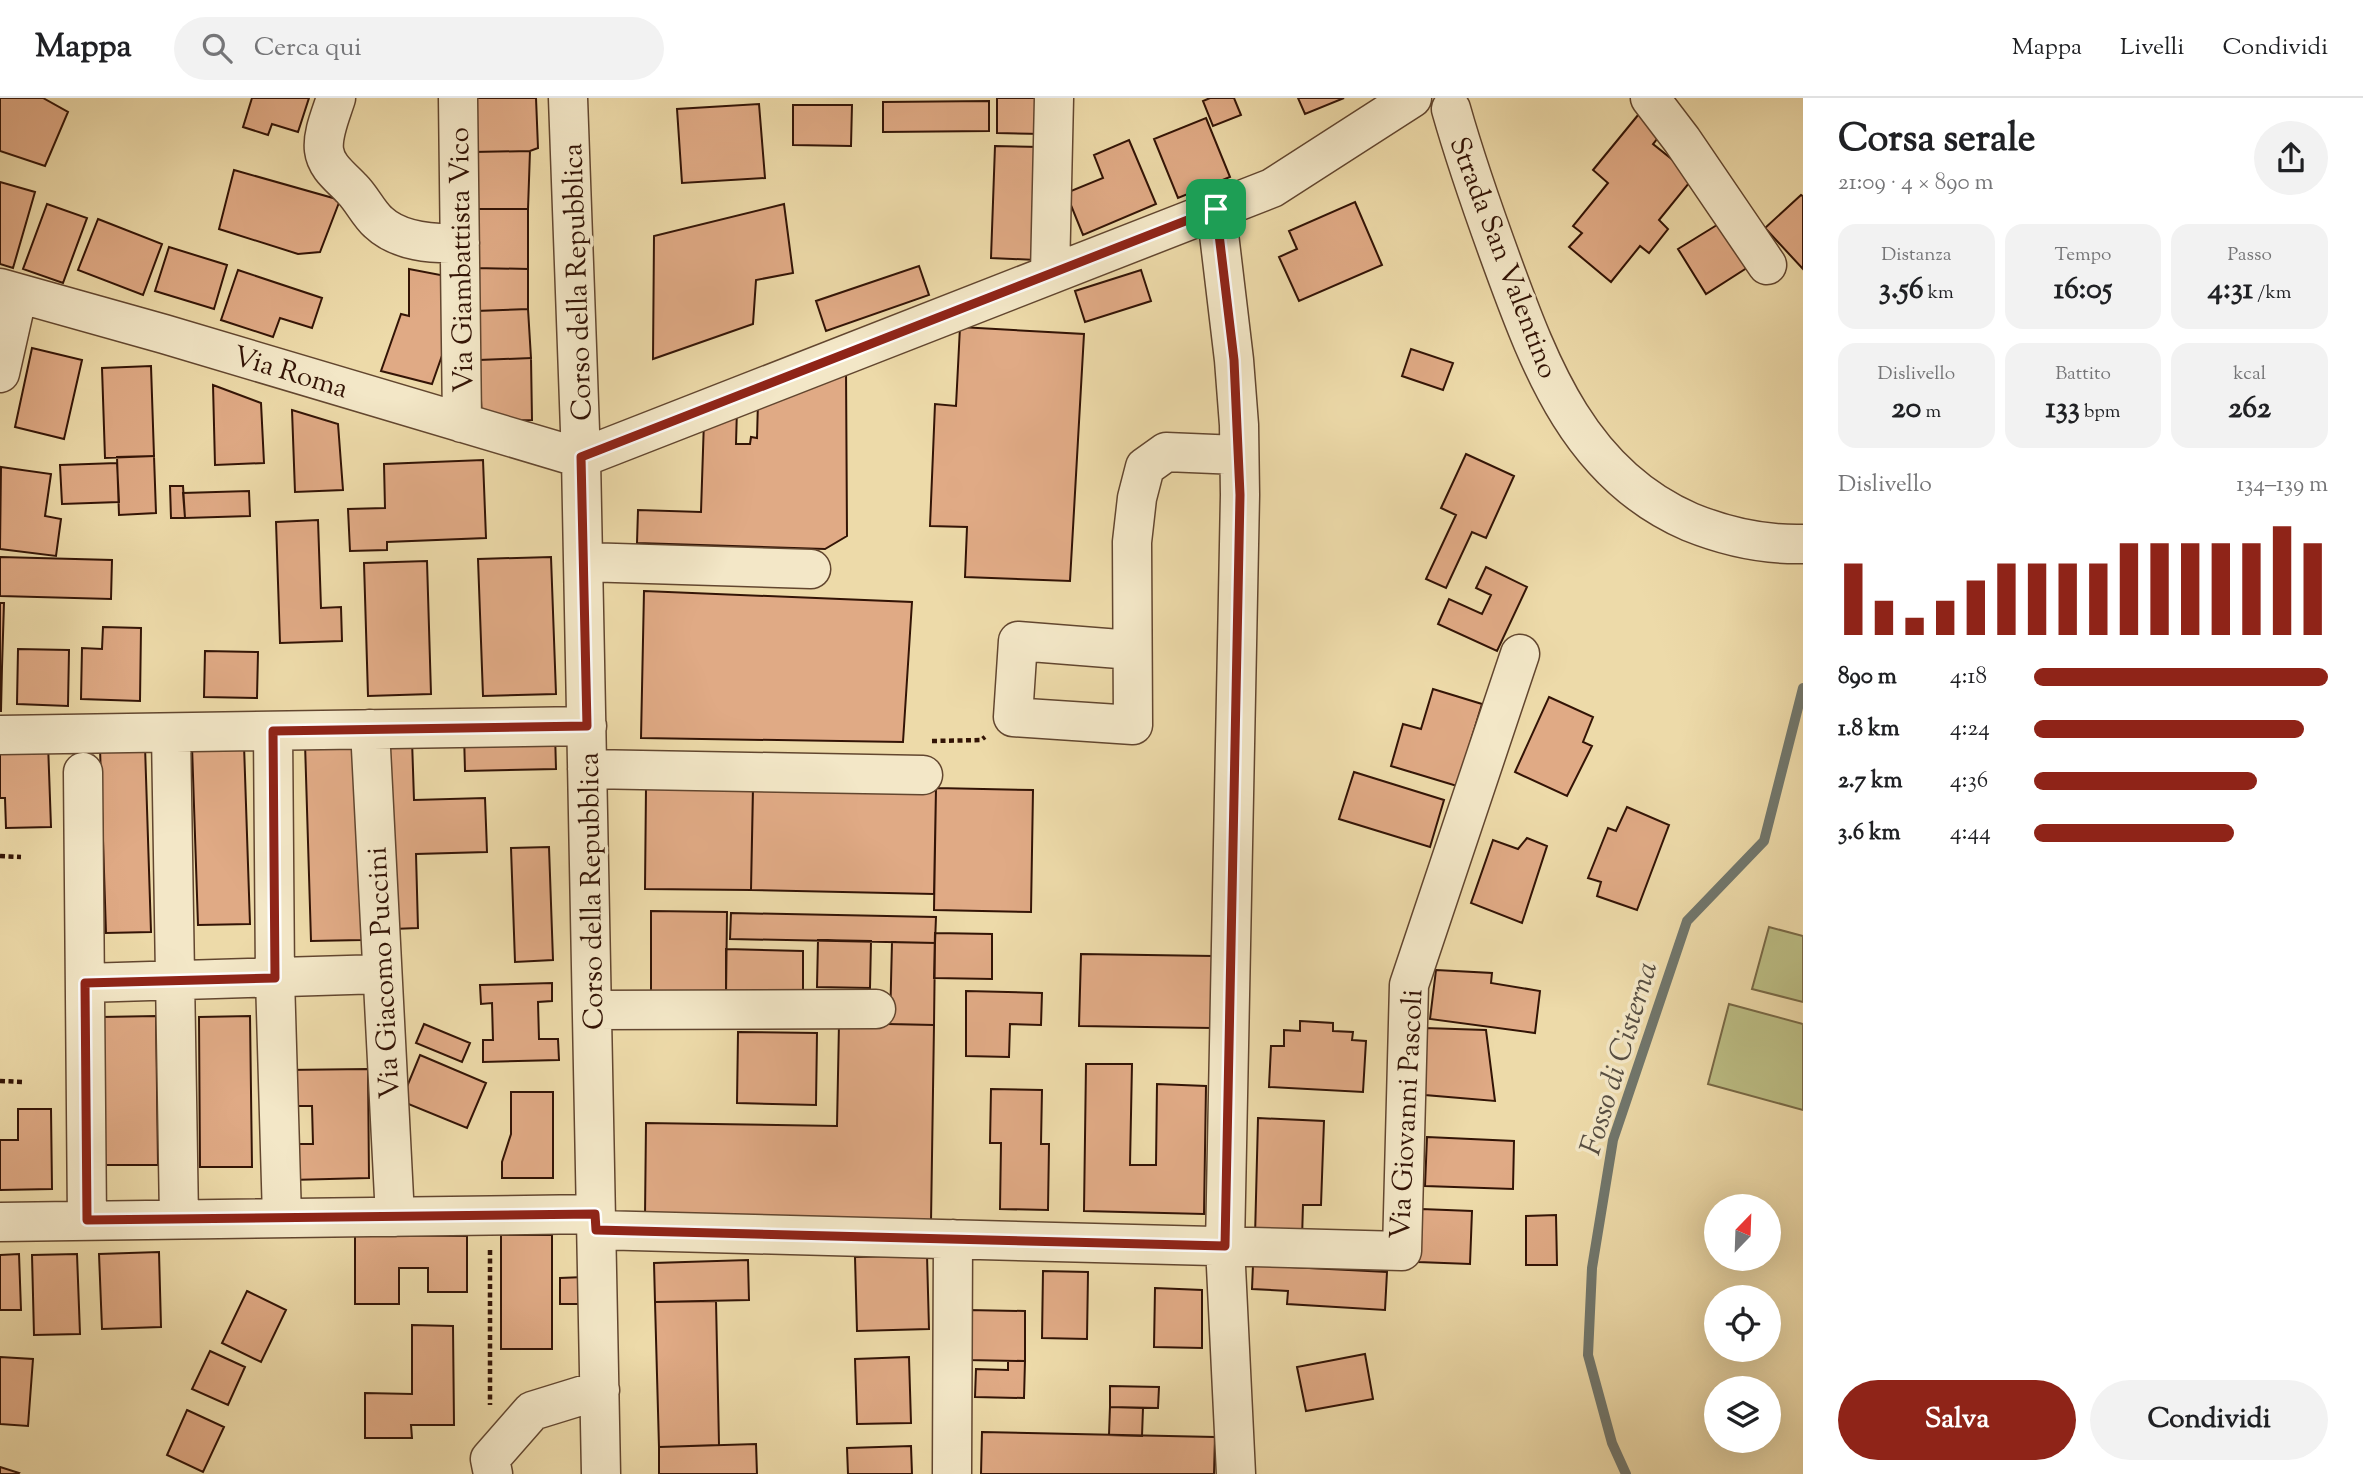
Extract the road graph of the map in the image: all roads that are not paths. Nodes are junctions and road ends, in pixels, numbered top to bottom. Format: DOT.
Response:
graph roads {
  1 [pos="336,98"];
  2 [pos="458,98"];
  3 [pos="568,98"];
  4 [pos="1054,98"];
  5 [pos="1412,98"];
  6 [pos="1650,98"];
  7 [pos="1447,102"];
  8 [pos="1216,209"];
  9 [pos="460,243"];
  10 [pos="1767,265"];
  11 [pos="1050,274"];
  12 [pos="9,290"];
  13 [pos="0,373"];
  14 [pos="462,422"];
  15 [pos="1238,455"];
  16 [pos="581,457"];
  17 [pos="1803,544"];
  18 [pos="583,562"];
  19 [pos="811,569"];
  20 [pos="1132,650"];
  21 [pos="1520,654"];
  22 [pos="587,726"];
  23 [pos="370,729"];
  24 [pos="273,731"];
  25 [pos="171,733"];
  26 [pos="0,735"];
  27 [pos="923,758"];
  28 [pos="587,769"];
  29 [pos="83,772"];
  30 [pos="382,974"];
  31 [pos="275,978"];
  32 [pos="175,981"];
  33 [pos="85,983"];
  34 [pos="876,1009"];
  35 [pos="592,1010"];
  36 [pos="395,1217"];
  37 [pos="282,1218"];
  38 [pos="178,1219"];
  39 [pos="87,1220"];
  40 [pos="596,1222"];
  41 [pos="0,1223"];
  42 [pos="953,1239"];
  43 [pos="1225,1246"];
  44 [pos="600,1390"];
  45 [pos="492,1466"];
  46 [pos="601,1474"];
  47 [pos="952,1474"];
  48 [pos="1236,1474"];
  1 -- 9 [label="street"];
  2 -- 9 [label="street, Via Giambattista Vico"];
  3 -- 16 [label="street, Corso della Repubblica"];
  4 -- 11 [label="street"];
  5 -- 8 [label="street"];
  6 -- 10 [label="street"];
  7 -- 17 [label="street, Strada San Valentino"];
  8 -- 11 [label="street"];
  8 -- 15 [label="street"];
  9 -- 14 [label="street, Via Giambattista Vico"];
  11 -- 16 [label="street"];
  12 -- 13 [label="street"];
  12 -- 14 [label="street, Via Roma"];
  14 -- 16 [label="street, Via Roma"];
  15 -- 20 [label="street"];
  15 -- 43 [label="street"];
  16 -- 18 [label="street, Corso della Repubblica"];
  18 -- 19 [label="street"];
  18 -- 22 [label="street, Corso della Repubblica"];
  21 -- 43 [label="street, Via Giovanni Pascoli"];
  22 -- 23 [label="street"];
  22 -- 28 [label="street, Corso della Repubblica"];
  23 -- 24 [label="street"];
  23 -- 30 [label="street, Via Giacomo Puccini"];
  24 -- 25 [label="street"];
  24 -- 31 [label="street"];
  25 -- 26 [label="street"];
  25 -- 32 [label="street"];
  27 -- 28 [label="street"];
  28 -- 35 [label="street, Corso della Repubblica"];
  29 -- 33 [label="street"];
  30 -- 31 [label="street"];
  30 -- 36 [label="street, Via Giacomo Puccini"];
  31 -- 32 [label="street"];
  31 -- 37 [label="street"];
  32 -- 33 [label="street"];
  32 -- 38 [label="street"];
  33 -- 39 [label="street"];
  34 -- 35 [label="street"];
  35 -- 40 [label="street, Corso della Repubblica"];
  36 -- 37 [label="street"];
  36 -- 40 [label="street"];
  37 -- 38 [label="street"];
  38 -- 39 [label="street"];
  39 -- 41 [label="street"];
  40 -- 42 [label="street"];
  40 -- 44 [label="street, Corso della Repubblica"];
  42 -- 43 [label="street"];
  42 -- 47 [label="street"];
  43 -- 48 [label="street"];
  44 -- 45 [label="street"];
  44 -- 46 [label="street, Corso della Repubblica"];
}
